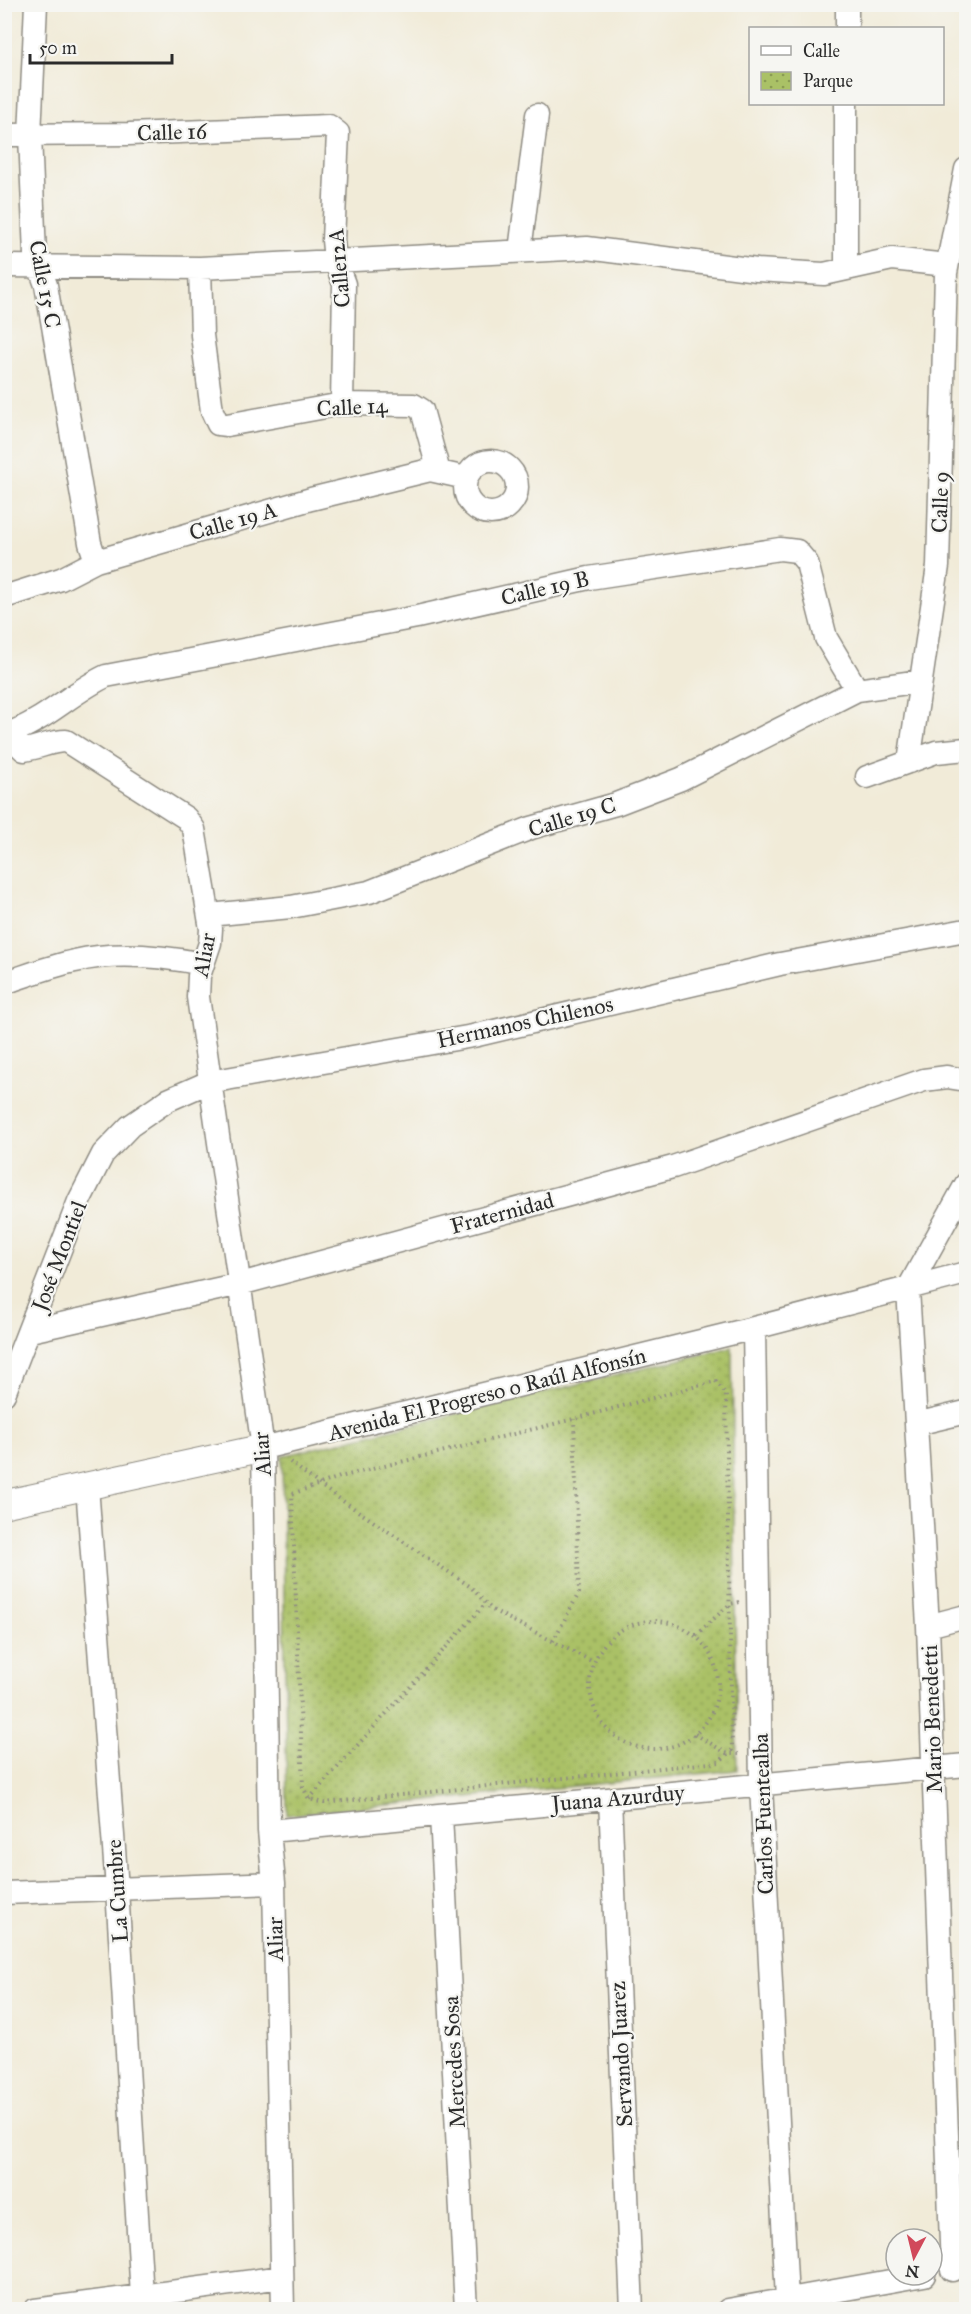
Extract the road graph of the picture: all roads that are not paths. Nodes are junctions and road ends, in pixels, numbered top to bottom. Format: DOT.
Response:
graph roads {
  1 [pos="36,4"];
  2 [pos="847,4"];
  3 [pos="847,27"];
  4 [pos="846,105"];
  5 [pos="537,115"];
  6 [pos="338,133"];
  7 [pos="4,135"];
  8 [pos="30,135"];
  9 [pos="966,169"];
  10 [pos="520,251"];
  11 [pos="954,257"];
  12 [pos="335,260"];
  13 [pos="37,264"];
  14 [pos="4,266"];
  15 [pos="200,268"];
  16 [pos="846,268"];
  17 [pos="342,404"];
  18 [pos="439,472"];
  19 [pos="466,478"];
  20 [pos="96,561"];
  21 [pos="4,597"];
  22 [pos="921,681"];
  23 [pos="857,690"];
  24 [pos="6,734"];
  25 [pos="966,750"];
  26 [pos="909,762"];
  27 [pos="867,777"];
  28 [pos="209,915"];
  29 [pos="966,930"];
  30 [pos="203,964"];
  31 [pos="4,983"];
  32 [pos="966,1080"];
  33 [pos="209,1082"];
  34 [pos="104,1154"];
  35 [pos="966,1184"];
  36 [pos="966,1273"];
  37 [pos="240,1284"];
  38 [pos="908,1289"];
  39 [pos="754,1328"];
  40 [pos="30,1331"];
  41 [pos="4,1394"];
  42 [pos="966,1412"];
  43 [pos="916,1424"];
  44 [pos="268,1447"];
  45 [pos="87,1486"];
  46 [pos="4,1504"];
  47 [pos="966,1616"];
  48 [pos="928,1626"];
  49 [pos="966,1765"];
  50 [pos="934,1768"];
  51 [pos="761,1785"];
  52 [pos="610,1799"];
  53 [pos="441,1815"];
  54 [pos="269,1831"];
  55 [pos="274,1882"];
  56 [pos="117,1888"];
  57 [pos="4,1893"];
  58 [pos="950,2270"];
  59 [pos="282,2277"];
  60 [pos="884,2282"];
  61 [pos="142,2296"];
  62 [pos="787,2300"];
  63 [pos="35,2310"];
  64 [pos="283,2310"];
  65 [pos="466,2310"];
  66 [pos="632,2310"];
  67 [pos="728,2310"];
  1 -- 8 [label="street, Calle 15 C"];
  2 -- 3 [label="street"];
  4 -- 16 [label="street"];
  5 -- 10 [label="street"];
  6 -- 8 [label="street, Calle 16"];
  6 -- 12 [label="street, Calle12A"];
  7 -- 8 [label="street, Calle 16"];
  8 -- 13 [label="street, Calle 15 C"];
  9 -- 11 [label="street, Calle 9"];
  10 -- 12 [label="street"];
  10 -- 16 [label="street"];
  11 -- 16 [label="street"];
  11 -- 22 [label="street, Calle 9"];
  12 -- 15 [label="street"];
  12 -- 17 [label="street, Calle12A"];
  13 -- 14 [label="street"];
  13 -- 15 [label="street"];
  13 -- 20 [label="street, Calle 15 C"];
  15 -- 17 [label="street, Calle 14"];
  17 -- 18 [label="street, Calle 14"];
  18 -- 19 [label="street, Calle 19 A"];
  18 -- 20 [label="street, Calle 19 A"];
  20 -- 21 [label="street, Calle 19 A"];
  22 -- 23 [label="street, Calle 19 C"];
  22 -- 26 [label="street, Calle 9"];
  23 -- 24 [label="street, Calle 19 B"];
  23 -- 28 [label="street, Calle 19 C"];
  24 -- 28 [label="street, Aliar"];
  25 -- 26 [label="street"];
  26 -- 27 [label="street"];
  28 -- 30 [label="street, Aliar"];
  29 -- 33 [label="street, Hermanos Chilenos"];
  30 -- 31 [label="street"];
  30 -- 33 [label="street, Aliar"];
  32 -- 37 [label="street, Fraternidad"];
  33 -- 34 [label="street, Hermanos Chilenos"];
  33 -- 37 [label="street, Aliar"];
  34 -- 40 [label="street, José Montiel"];
  35 -- 38 [label="street"];
  36 -- 38 [label="street, Avenida El Progreso o Raúl Alfonsín"];
  37 -- 40 [label="street, Fraternidad"];
  37 -- 44 [label="street, Aliar"];
  38 -- 39 [label="street, Avenida El Progreso o Raúl Alfonsín"];
  38 -- 43 [label="street, Mario Benedetti"];
  39 -- 44 [label="street, Avenida El Progreso o Raúl Alfonsín"];
  39 -- 51 [label="street, Carlos Fuentealba"];
  40 -- 41 [label="street, José Montiel"];
  42 -- 43 [label="street"];
  43 -- 48 [label="street, Mario Benedetti"];
  44 -- 45 [label="street, Avenida El Progreso o Raúl Alfonsín"];
  44 -- 54 [label="street, Aliar"];
  45 -- 46 [label="street, Avenida El Progreso o Raúl Alfonsín"];
  45 -- 56 [label="street, La Cumbre"];
  47 -- 48 [label="street"];
  48 -- 50 [label="street, Mario Benedetti"];
  49 -- 50 [label="street, Juana Azurduy"];
  50 -- 51 [label="street, Juana Azurduy"];
  50 -- 58 [label="street, Mario Benedetti"];
  51 -- 52 [label="street, Juana Azurduy"];
  51 -- 62 [label="street, Carlos Fuentealba"];
  52 -- 53 [label="street, Juana Azurduy"];
  52 -- 66 [label="street, Servando Juarez"];
  53 -- 54 [label="street, Juana Azurduy"];
  53 -- 65 [label="street, Mercedes Sosa"];
  54 -- 55 [label="street, Aliar"];
  55 -- 56 [label="street"];
  55 -- 59 [label="street, Aliar"];
  56 -- 57 [label="street"];
  56 -- 61 [label="street, La Cumbre"];
  59 -- 61 [label="street"];
  59 -- 64 [label="street, Aliar"];
  60 -- 62 [label="street"];
  61 -- 63 [label="street"];
  62 -- 67 [label="street"];
}
